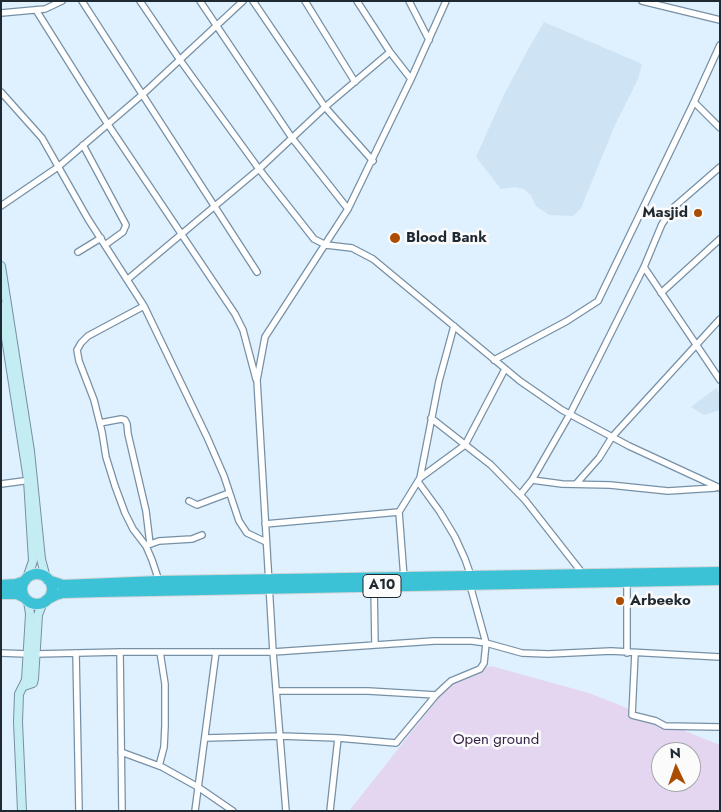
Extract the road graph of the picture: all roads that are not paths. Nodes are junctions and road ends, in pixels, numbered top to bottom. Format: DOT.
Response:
graph roads {
  1 [pos="62,1"];
  2 [pos="82,1"];
  3 [pos="140,1"];
  4 [pos="200,1"];
  5 [pos="243,1"];
  6 [pos="253,1"];
  7 [pos="305,1"];
  8 [pos="357,1"];
  9 [pos="409,1"];
  10 [pos="446,1"];
  11 [pos="642,1"];
  12 [pos="36,10"];
  13 [pos="1,13"];
  14 [pos="720,20"];
  15 [pos="216,25"];
  16 [pos="429,40"];
  17 [pos="720,45"];
  18 [pos="390,52"];
  19 [pos="180,60"];
  20 [pos="411,79"];
  21 [pos="355,82"];
  22 [pos="1,92"];
  23 [pos="143,94"];
  24 [pos="694,102"];
  25 [pos="325,107"];
  26 [pos="107,124"];
  27 [pos="720,128"];
  28 [pos="292,138"];
  29 [pos="83,145"];
  30 [pos="373,161"];
  31 [pos="58,167"];
  32 [pos="720,167"];
  33 [pos="259,170"];
  34 [pos="1,206"];
  35 [pos="216,206"];
  36 [pos="348,209"];
  37 [pos="182,234"];
  38 [pos="100,238"];
  39 [pos="720,240"];
  40 [pos="105,245"];
  41 [pos="326,245"];
  42 [pos="78,252"];
  43 [pos="1,266"];
  44 [pos="644,267"];
  45 [pos="257,272"];
  46 [pos="128,279"];
  47 [pos="662,293"];
  48 [pos="1,306"];
  49 [pos="144,306"];
  50 [pos="720,320"];
  51 [pos="454,326"];
  52 [pos="696,344"];
  53 [pos="7,346"];
  54 [pos="494,360"];
  55 [pos="505,369"];
  56 [pos="257,380"];
  57 [pos="720,380"];
  58 [pos="570,414"];
  59 [pos="431,418"];
  60 [pos="100,423"];
  61 [pos="612,437"];
  62 [pos="465,445"];
  63 [pos="31,480"];
  64 [pos="420,480"];
  65 [pos="532,480"];
  66 [pos="1,484"];
  67 [pos="576,484"];
  68 [pos="719,488"];
  69 [pos="229,493"];
  70 [pos="520,495"];
  71 [pos="189,501"];
  72 [pos="399,512"];
  73 [pos="265,524"];
  74 [pos="202,535"];
  75 [pos="266,542"];
  76 [pos="148,545"];
  77 [pos="720,572"];
  78 [pos="404,578"];
  79 [pos="586,578"];
  80 [pos="26,579"];
  81 [pos="47,579"];
  82 [pos="470,580"];
  83 [pos="720,580"];
  84 [pos="159,581"];
  85 [pos="627,582"];
  86 [pos="1,585"];
  87 [pos="269,585"];
  88 [pos="374,586"];
  89 [pos="1,594"];
  90 [pos="26,600"];
  91 [pos="45,601"];
  92 [pos="486,643"];
  93 [pos="375,645"];
  94 [pos="120,652"];
  95 [pos="160,652"];
  96 [pos="216,652"];
  97 [pos="273,652"];
  98 [pos="1,653"];
  99 [pos="76,653"];
  100 [pos="627,653"];
  101 [pos="635,653"];
  102 [pos="32,654"];
  103 [pos="709,657"];
  104 [pos="720,657"];
  105 [pos="720,662"];
  106 [pos="276,691"];
  107 [pos="436,695"];
  108 [pos="720,727"];
  109 [pos="280,736"];
  110 [pos="205,738"];
  111 [pos="338,738"];
  112 [pos="121,752"];
  113 [pos="159,766"];
  114 [pos="198,787"];
  115 [pos="123,810"];
  116 [pos="22,811"];
  117 [pos="79,811"];
  118 [pos="195,811"];
  119 [pos="233,811"];
  120 [pos="286,811"];
  121 [pos="330,811"];
  1 -- 12 [label="street"];
  2 -- 23 [label="street"];
  3 -- 19 [label="street"];
  4 -- 15 [label="street"];
  5 -- 15 [label="street"];
  6 -- 25 [label="street"];
  7 -- 21 [label="street"];
  8 -- 18 [label="street"];
  9 -- 16 [label="street"];
  10 -- 16 [label="street"];
  11 -- 14 [label="street"];
  12 -- 13 [label="street"];
  12 -- 26 [label="street"];
  15 -- 19 [label="street"];
  15 -- 28 [label="street"];
  16 -- 20 [label="street"];
  17 -- 24 [label="street"];
  18 -- 20 [label="street"];
  18 -- 21 [label="street"];
  19 -- 23 [label="street"];
  19 -- 33 [label="street"];
  20 -- 30 [label="street"];
  21 -- 25 [label="street"];
  22 -- 31 [label="street"];
  23 -- 26 [label="street"];
  23 -- 35 [label="street"];
  24 -- 27 [label="street"];
  24 -- 54 [label="street"];
  25 -- 28 [label="street"];
  25 -- 30 [label="street"];
  26 -- 29 [label="street"];
  26 -- 37 [label="street"];
  28 -- 33 [label="street"];
  28 -- 36 [label="street"];
  29 -- 31 [label="street"];
  29 -- 40 [label="street"];
  30 -- 36 [label="street"];
  31 -- 34 [label="street"];
  31 -- 38 [label="street"];
  32 -- 44 [label="street"];
  33 -- 35 [label="street"];
  33 -- 41 [label="street"];
  35 -- 37 [label="street"];
  35 -- 45 [label="street"];
  36 -- 41 [label="street"];
  37 -- 46 [label="street"];
  37 -- 56 [label="street"];
  38 -- 40 [label="street"];
  38 -- 42 [label="street"];
  39 -- 47 [label="street"];
  40 -- 46 [label="street"];
  41 -- 51 [label="street"];
  41 -- 56 [label="street"];
  43 -- 53 [label="main road"];
  44 -- 47 [label="street"];
  44 -- 58 [label="street"];
  46 -- 49 [label="street"];
  47 -- 52 [label="street"];
  48 -- 53 [label="main road"];
  49 -- 60 [label="street"];
  49 -- 69 [label="street"];
  50 -- 52 [label="street"];
  51 -- 54 [label="street"];
  51 -- 59 [label="street"];
  52 -- 57 [label="street"];
  52 -- 61 [label="street"];
  53 -- 63 [label="main road"];
  54 -- 55 [label="street"];
  55 -- 58 [label="street"];
  55 -- 62 [label="street"];
  56 -- 73 [label="street"];
  58 -- 61 [label="street"];
  58 -- 65 [label="street"];
  59 -- 62 [label="street"];
  59 -- 64 [label="street"];
  60 -- 76 [label="street"];
  60 -- 76 [label="street"];
  61 -- 67 [label="street"];
  61 -- 68 [label="street"];
  62 -- 64 [label="street"];
  62 -- 70 [label="street"];
  63 -- 66 [label="street"];
  63 -- 80 [label="main road"];
  63 -- 81 [label="main road"];
  64 -- 72 [label="street"];
  64 -- 82 [label="street"];
  65 -- 67 [label="street"];
  65 -- 70 [label="street"];
  67 -- 68 [label="street"];
  69 -- 71 [label="street"];
  69 -- 75 [label="street"];
  70 -- 79 [label="street"];
  72 -- 73 [label="street"];
  72 -- 78 [label="street"];
  73 -- 75 [label="street"];
  74 -- 76 [label="street"];
  75 -- 87 [label="street"];
  76 -- 84 [label="street"];
  77 -- 79 [label="highway, A10"];
  78 -- 82 [label="highway, A10"];
  78 -- 87 [label="highway, A10"];
  79 -- 82 [label="highway, A10"];
  79 -- 85 [label="highway, A10"];
  80 -- 81 [label="highway, A10"];
  80 -- 86 [label="highway, A10"];
  80 -- 90 [label="highway"];
  81 -- 84 [label="highway, A10"];
  81 -- 91 [label="highway"];
  82 -- 88 [label="highway, A10"];
  82 -- 92 [label="street"];
  83 -- 85 [label="highway, A10"];
  84 -- 87 [label="highway, A10"];
  85 -- 100 [label="street"];
  87 -- 88 [label="highway, A10"];
  87 -- 91 [label="highway, A10"];
  87 -- 97 [label="street"];
  88 -- 93 [label="street"];
  89 -- 90 [label="highway, A10"];
  90 -- 91 [label="highway, A10"];
  90 -- 102 [label="main road"];
  91 -- 102 [label="main road"];
  92 -- 93 [label="street"];
  92 -- 100 [label="street"];
  92 -- 107 [label="street"];
  93 -- 97 [label="street"];
  94 -- 95 [label="street"];
  94 -- 99 [label="street"];
  94 -- 112 [label="street"];
  95 -- 96 [label="street"];
  95 -- 113 [label="street"];
  96 -- 97 [label="street"];
  96 -- 110 [label="street"];
  97 -- 106 [label="street"];
  98 -- 102 [label="street"];
  99 -- 102 [label="street"];
  99 -- 117 [label="street"];
  100 -- 101 [label="street"];
  101 -- 103 [label="street"];
  101 -- 108 [label="street"];
  102 -- 116 [label="main road"];
  103 -- 104 [label="street"];
  103 -- 105 [label="street"];
  106 -- 107 [label="street"];
  106 -- 109 [label="street"];
  107 -- 111 [label="street"];
  109 -- 110 [label="street"];
  109 -- 111 [label="street"];
  109 -- 120 [label="street"];
  110 -- 114 [label="street"];
  111 -- 121 [label="street"];
  112 -- 113 [label="street"];
  112 -- 115 [label="street"];
  113 -- 114 [label="street"];
  114 -- 118 [label="street"];
  114 -- 119 [label="street"];
}
